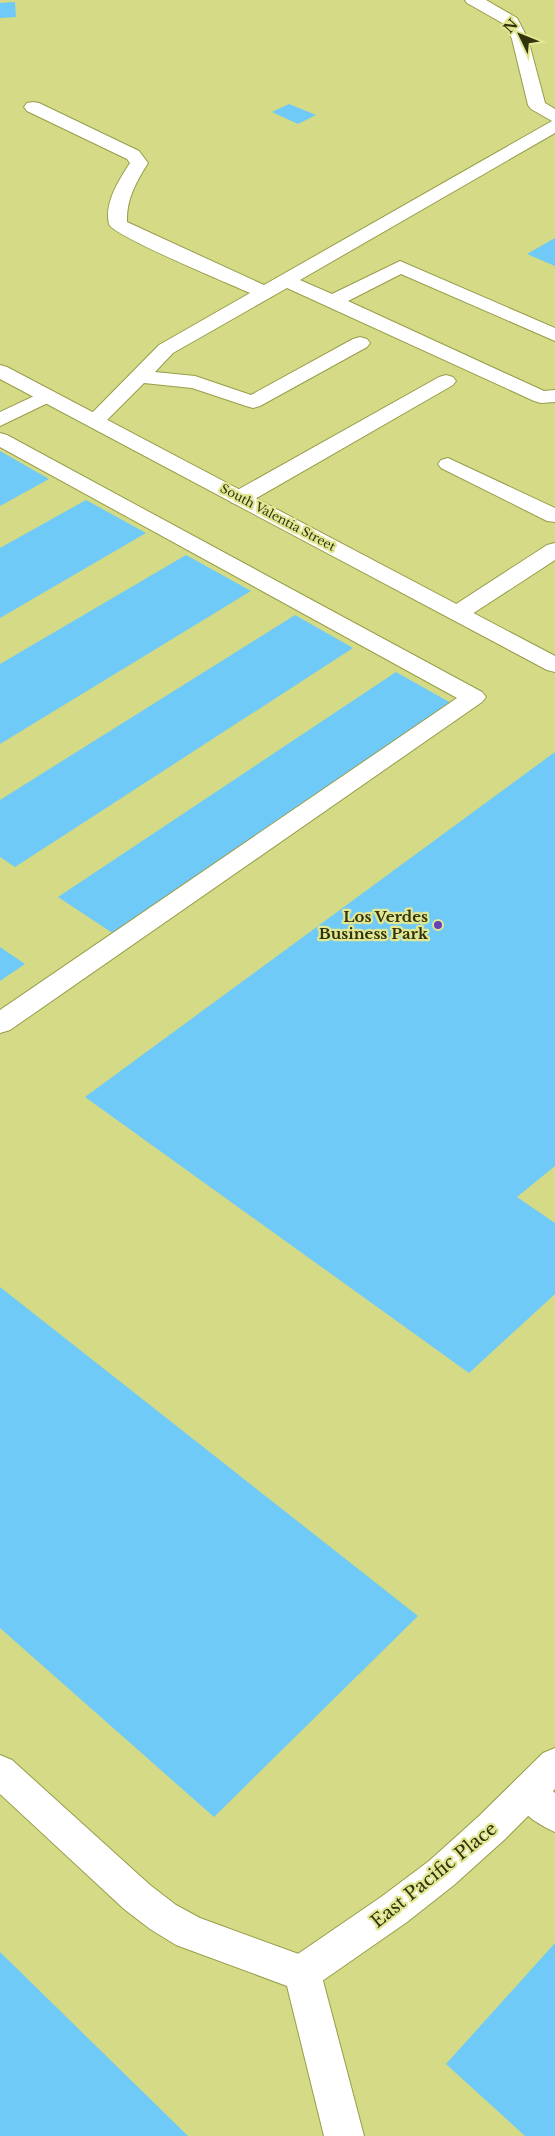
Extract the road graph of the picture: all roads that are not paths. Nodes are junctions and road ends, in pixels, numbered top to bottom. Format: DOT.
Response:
graph roads {
  1 [pos="473,0"];
  2 [pos="32,107"];
  3 [pos="555,117"];
  4 [pos="555,126"];
  5 [pos="285,280"];
  6 [pos="264,292"];
  7 [pos="332,302"];
  8 [pos="555,335"];
  9 [pos="360,343"];
  10 [pos="0,371"];
  11 [pos="140,376"];
  12 [pos="446,381"];
  13 [pos="47,396"];
  14 [pos="555,396"];
  15 [pos="0,420"];
  16 [pos="95,421"];
  17 [pos="0,439"];
  18 [pos="448,464"];
  19 [pos="240,498"];
  20 [pos="555,516"];
  21 [pos="555,550"];
  22 [pos="458,613"];
  23 [pos="555,664"];
  24 [pos="0,1023"];
  25 [pos="555,1764"];
  26 [pos="0,1771"];
  27 [pos="528,1793"];
  28 [pos="555,1815"];
  29 [pos="302,1973"];
  30 [pos="344,2136"];
  1 -- 3 [label="street"];
  2 -- 6 [label="street"];
  4 -- 5 [label="street"];
  5 -- 6 [label="street"];
  5 -- 7 [label="street"];
  6 -- 11 [label="street"];
  7 -- 8 [label="street"];
  7 -- 14 [label="street"];
  9 -- 11 [label="street"];
  10 -- 13 [label="street, South Valentia Street"];
  11 -- 16 [label="street"];
  12 -- 19 [label="street"];
  13 -- 15 [label="street"];
  13 -- 16 [label="street, South Valentia Street"];
  16 -- 19 [label="street, South Valentia Street"];
  17 -- 24 [label="street"];
  18 -- 20 [label="street"];
  19 -- 22 [label="street, South Valentia Street"];
  21 -- 22 [label="street"];
  22 -- 23 [label="street, South Valentia Street"];
  25 -- 27 [label="street, East Pacific Place"];
  26 -- 29 [label="street"];
  27 -- 28 [label="street"];
  27 -- 29 [label="street, East Pacific Place"];
  29 -- 30 [label="street"];
}
